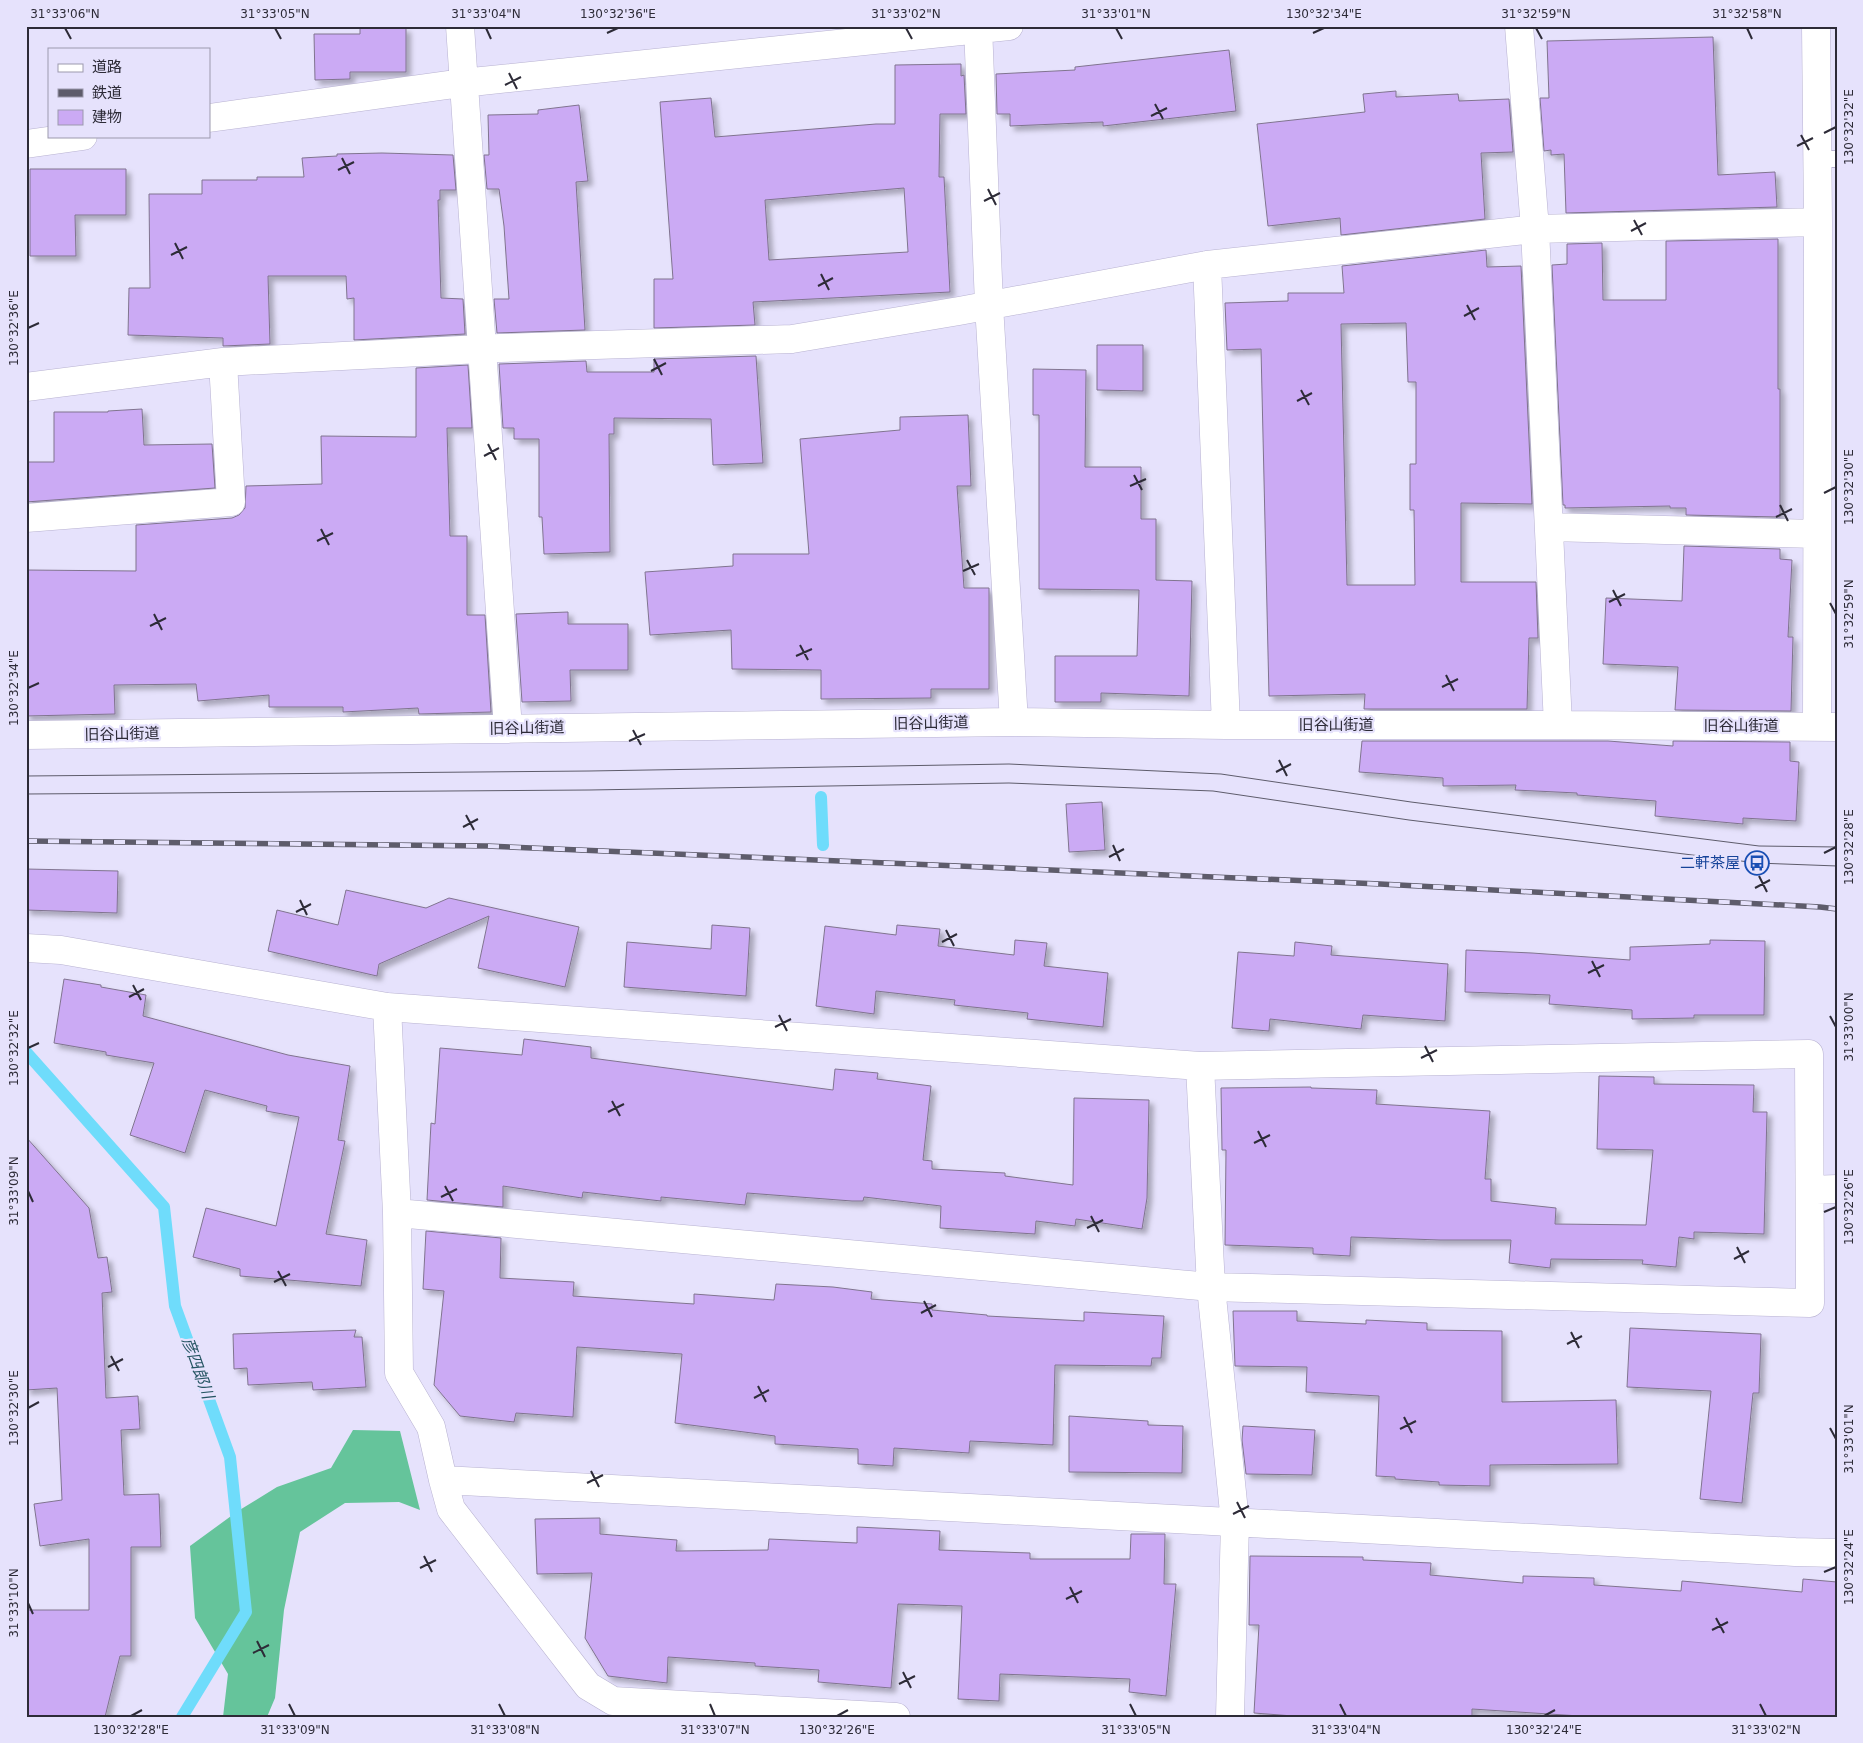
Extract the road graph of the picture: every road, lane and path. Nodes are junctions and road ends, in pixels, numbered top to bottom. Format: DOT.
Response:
graph roads {
  1 [pos="460,26"];
  2 [pos="1009,26"];
  3 [pos="1519,26"];
  4 [pos="1816,26"];
  5 [pos="978,28"];
  6 [pos="462,83"];
  7 [pos="210,118"];
  8 [pos="69,138"];
  9 [pos="26,144"];
  10 [pos="1826,159"];
  11 [pos="1818,222"];
  12 [pos="1535,229"];
  13 [pos="1207,265"];
  14 [pos="989,305"];
  15 [pos="482,349"];
  16 [pos="223,362"];
  17 [pos="1827,380"];
  18 [pos="26,387"];
  19 [pos="26,518"];
  20 [pos="1549,526"];
  21 [pos="1818,534"];
  22 [pos="1014,722"];
  23 [pos="1558,725"];
  24 [pos="1226,726"];
  25 [pos="1827,726"];
  26 [pos="508,728"];
  27 [pos="26,735"];
  28 [pos="26,948"];
  29 [pos="387,1007"];
  30 [pos="1200,1066"];
  31 [pos="1837,1189"];
  32 [pos="1810,1190"];
  33 [pos="397,1213"];
  34 [pos="1211,1287"];
  35 [pos="443,1480"];
  36 [pos="1234,1522"];
  37 [pos="1837,1553"];
  38 [pos="896,1717"];
  39 [pos="1230,1717"];
  1 -- 6 [label="street"];
  2 -- 5 [label="street"];
  3 -- 12 [label="street"];
  4 -- 10 [label="street"];
  5 -- 6 [label="street"];
  5 -- 14 [label="street"];
  6 -- 7 [label="street"];
  6 -- 15 [label="street"];
  8 -- 9 [label="street"];
  10 -- 11 [label="street"];
  11 -- 12 [label="street"];
  11 -- 17 [label="street"];
  12 -- 13 [label="street"];
  12 -- 20 [label="street"];
  13 -- 14 [label="street"];
  13 -- 24 [label="street"];
  14 -- 15 [label="street"];
  14 -- 22 [label="street"];
  15 -- 16 [label="street"];
  15 -- 26 [label="street"];
  16 -- 18 [label="street"];
  16 -- 19 [label="street"];
  17 -- 21 [label="street"];
  20 -- 21 [label="street"];
  20 -- 23 [label="street"];
  21 -- 25 [label="street"];
  22 -- 24 [label="street, 旧谷山街道"];
  22 -- 26 [label="street, 旧谷山街道"];
  23 -- 24 [label="street, 旧谷山街道"];
  23 -- 25 [label="street, 旧谷山街道"];
  26 -- 27 [label="street, 旧谷山街道"];
  28 -- 29 [label="street"];
  29 -- 30 [label="street"];
  29 -- 33 [label="street"];
  30 -- 32 [label="street"];
  30 -- 34 [label="street"];
  31 -- 32 [label="street"];
  32 -- 34 [label="street"];
  33 -- 34 [label="street"];
  33 -- 35 [label="street"];
  34 -- 36 [label="street"];
  35 -- 36 [label="street"];
  35 -- 38 [label="street"];
  36 -- 37 [label="street"];
  36 -- 39 [label="street"];
}
